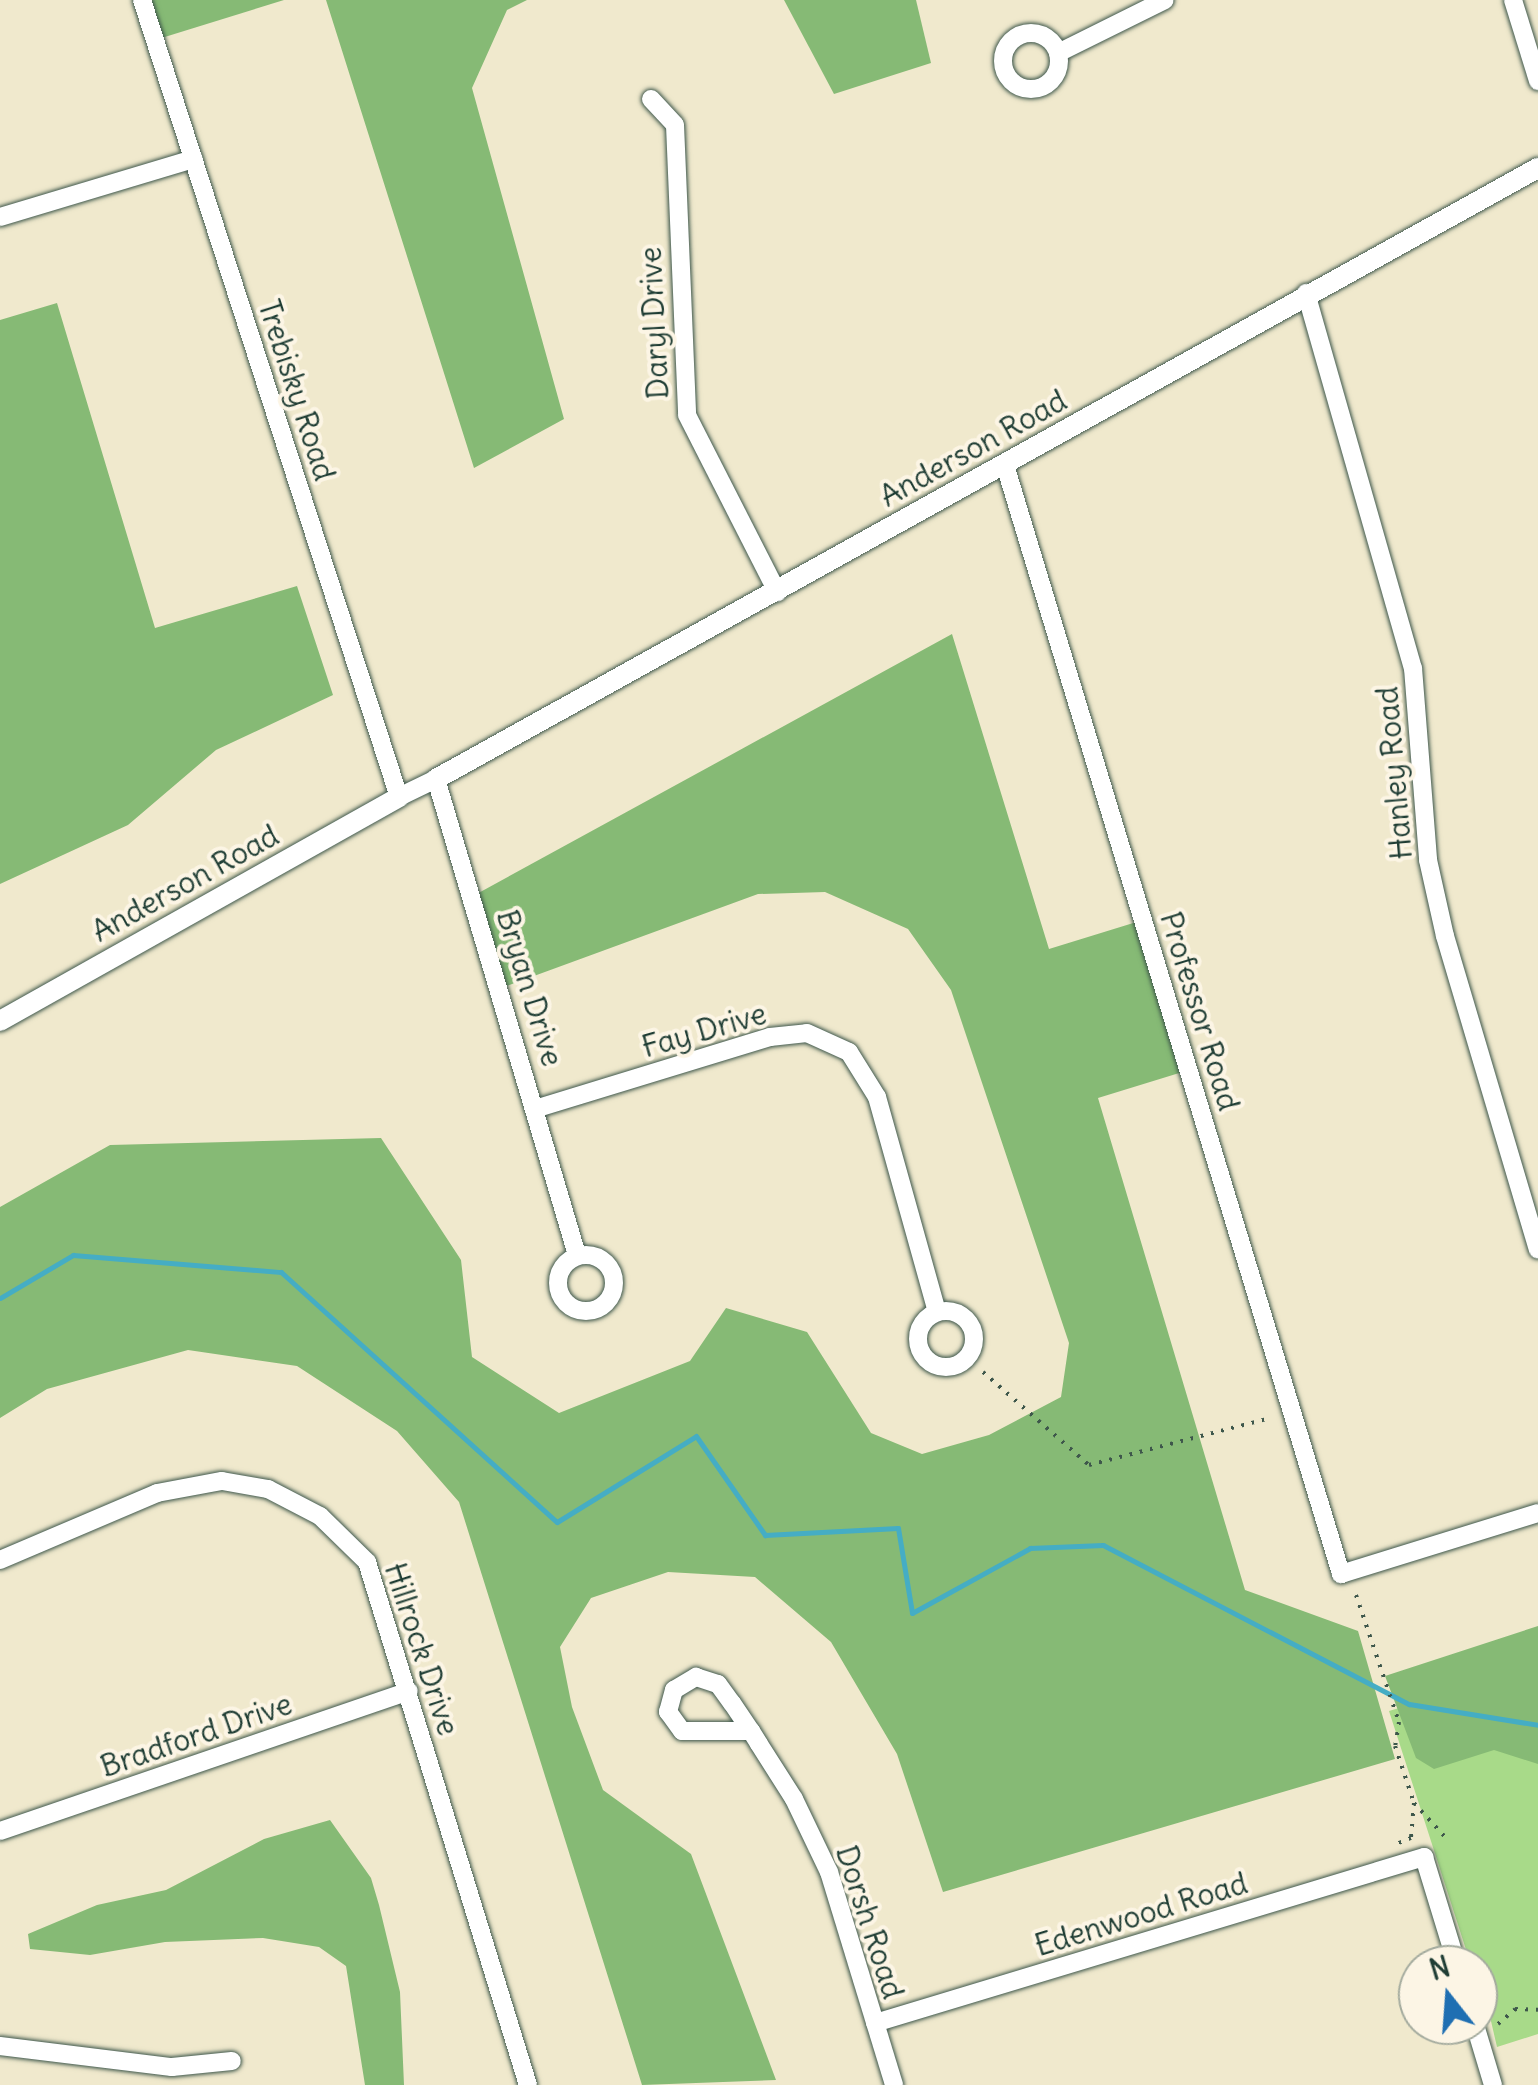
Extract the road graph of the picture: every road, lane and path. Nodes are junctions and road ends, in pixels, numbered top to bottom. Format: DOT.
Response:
graph roads {
  1 [pos="142,0"];
  2 [pos="1165,0"];
  3 [pos="1513,0"];
  4 [pos="1058,53"];
  5 [pos="1538,81"];
  6 [pos="650,99"];
  7 [pos="193,158"];
  8 [pos="1538,168"];
  9 [pos="0,217"];
  10 [pos="1306,292"];
  11 [pos="1005,464"];
  12 [pos="777,592"];
  13 [pos="436,779"];
  14 [pos="398,797"];
  15 [pos="0,1021"];
  16 [pos="538,1108"];
  17 [pos="1538,1249"];
  18 [pos="578,1256"];
  19 [pos="937,1312"];
  20 [pos="984,1372"];
  21 [pos="1267,1419"];
  22 [pos="1538,1513"];
  23 [pos="0,1560"];
  24 [pos="1356,1595"];
  25 [pos="409,1691"];
  26 [pos="750,1730"];
  27 [pos="1414,1803"];
  28 [pos="0,1831"];
  29 [pos="1446,1837"];
  30 [pos="1394,1845"];
  31 [pos="1451,1945"];
  32 [pos="1538,2010"];
  33 [pos="875,2023"];
  34 [pos="1498,2024"];
  35 [pos="1481,2045"];
  36 [pos="0,2046"];
  37 [pos="232,2061"];
  38 [pos="528,2085"];
  39 [pos="894,2085"];
  40 [pos="1494,2085"];
  1 -- 7 [label="street, Trebisky Road"];
  2 -- 4 [label="street"];
  3 -- 5 [label="street"];
  6 -- 12 [label="street, Daryl Drive"];
  7 -- 9 [label="street"];
  7 -- 14 [label="street, Trebisky Road"];
  8 -- 10 [label="street, Anderson Road"];
  10 -- 11 [label="street, Anderson Road"];
  10 -- 17 [label="street, Hanley Road"];
  11 -- 12 [label="street, Anderson Road"];
  11 -- 22 [label="street, Professor Road"];
  12 -- 13 [label="street, Anderson Road"];
  13 -- 14 [label="street"];
  13 -- 16 [label="street, Bryan Drive"];
  14 -- 15 [label="street, Anderson Road"];
  16 -- 18 [label="street, Bryan Drive"];
  16 -- 19 [label="street, Fay Drive"];
  20 -- 21 [label="path"];
  23 -- 25 [label="street, Hillrock Drive"];
  24 -- 27 [label="path"];
  25 -- 28 [label="street, Bradford Drive"];
  25 -- 38 [label="street, Hillrock Drive"];
  26 -- 26 [label="street, Dorsh Road"];
  26 -- 33 [label="street, Dorsh Road"];
  27 -- 29 [label="path"];
  27 -- 30 [label="path"];
  31 -- 33 [label="street, Edenwood Road"];
  32 -- 34 [label="path"];
  33 -- 39 [label="street, Dorsh Road"];
  35 -- 40 [label="street"];
  36 -- 37 [label="street"];
}
